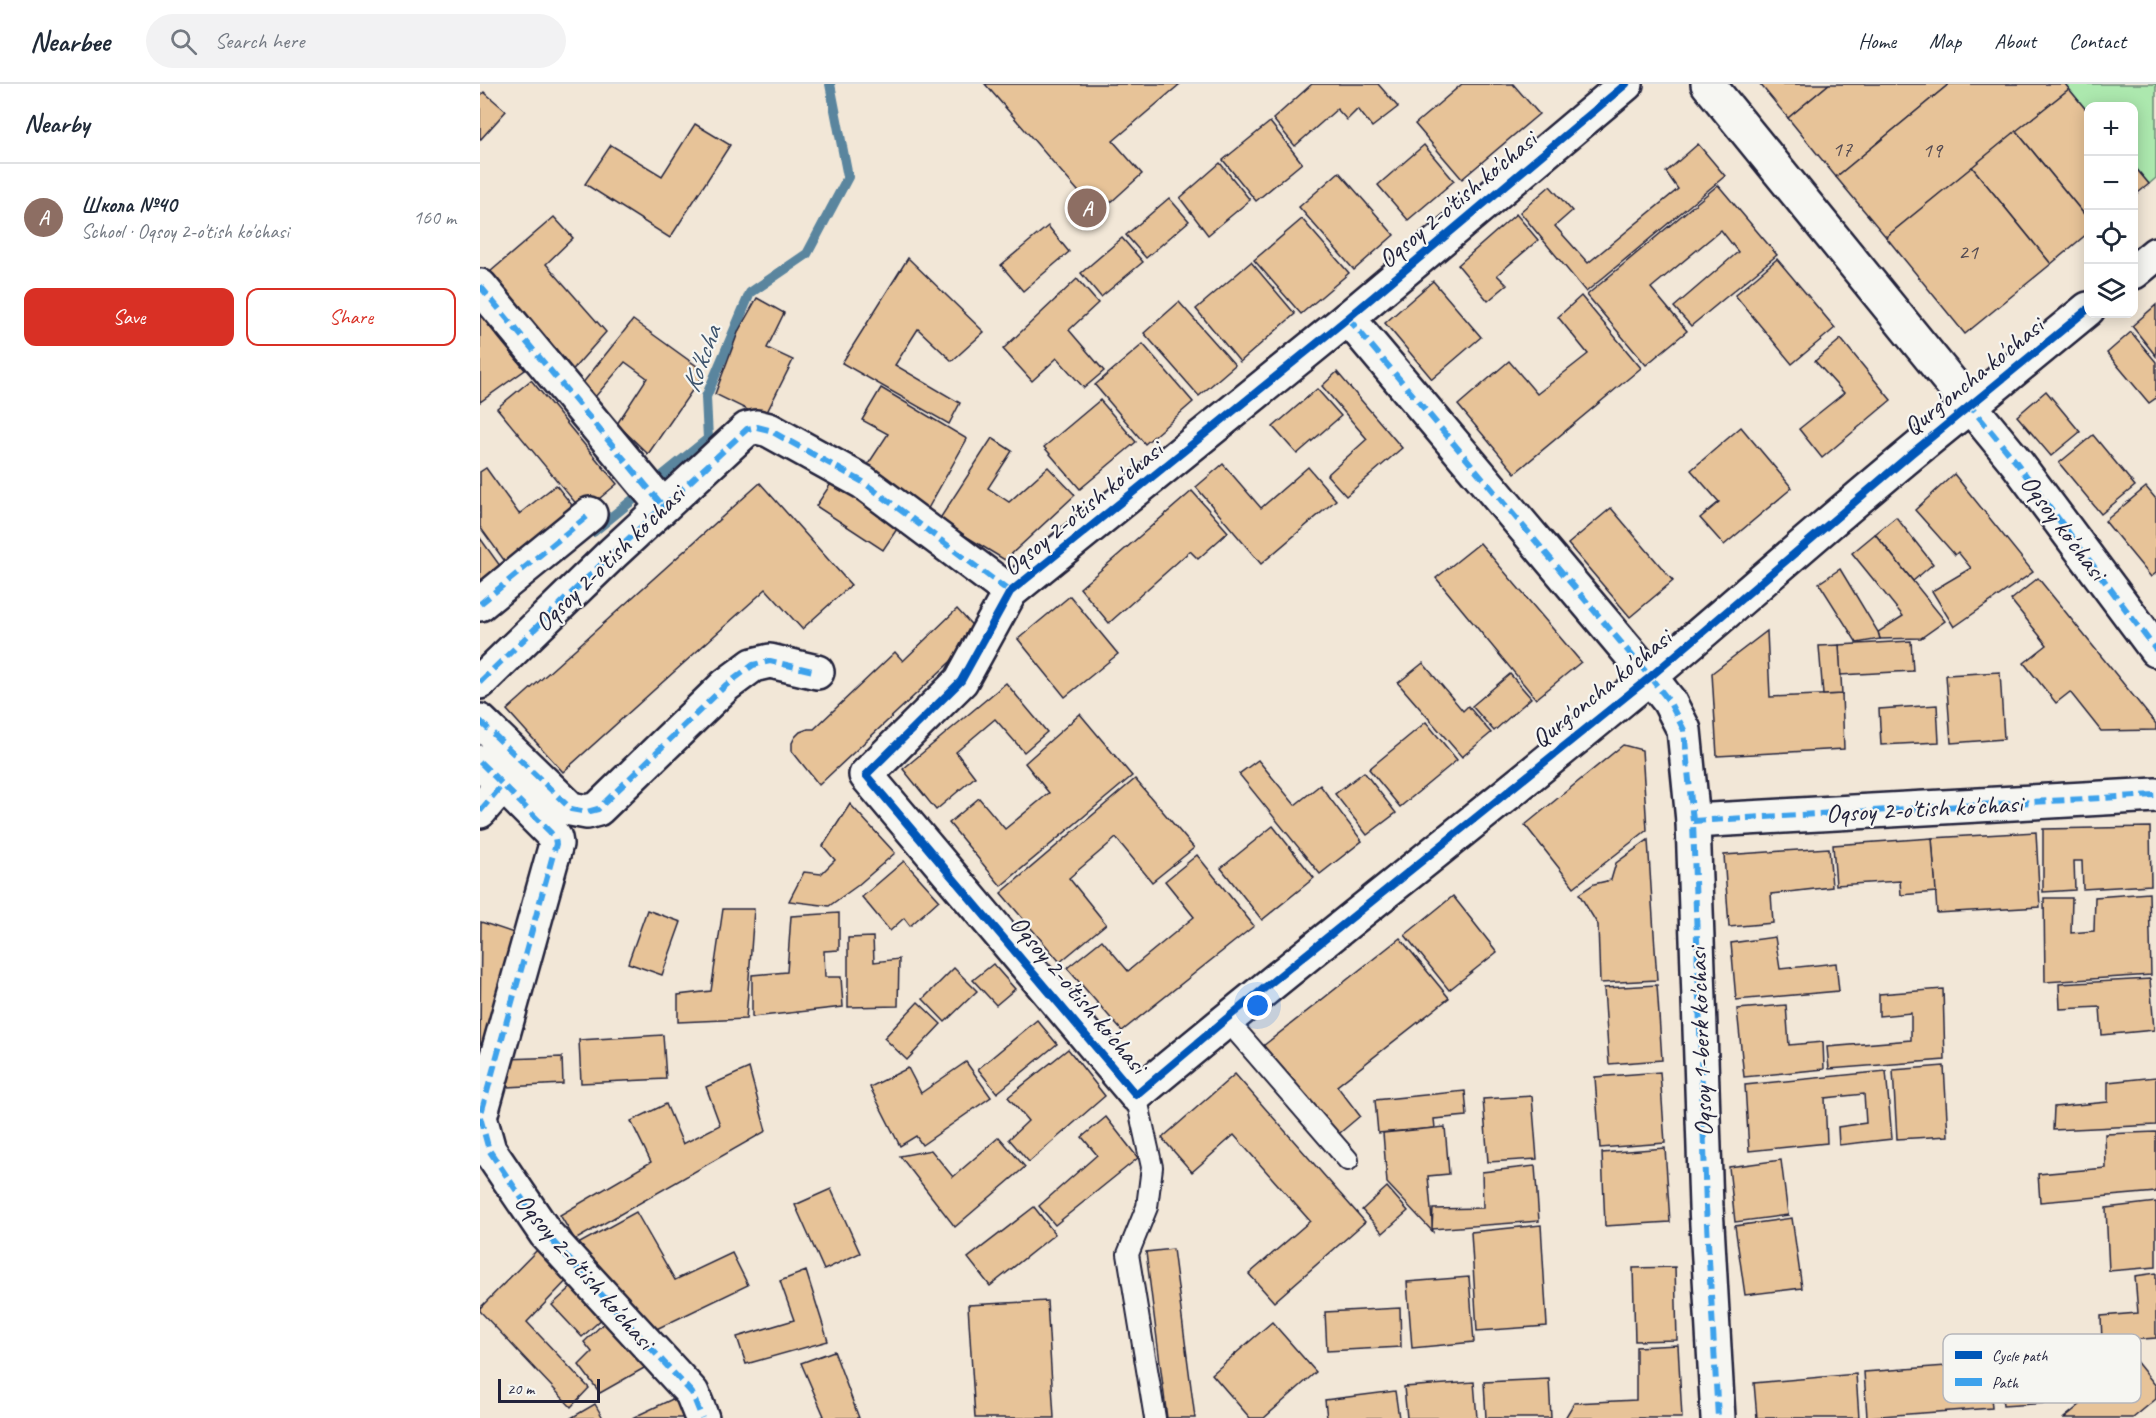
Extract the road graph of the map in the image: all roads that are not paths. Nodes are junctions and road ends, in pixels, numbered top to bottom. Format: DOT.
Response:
graph roads {
  1 [pos="1626,84"];
  2 [pos="1708,84"];
  3 [pos="2156,254"];
  4 [pos="2138,268"];
  5 [pos="480,286"];
  6 [pos="2084,312"];
  7 [pos="1348,318"];
  8 [pos="1970,406"];
  9 [pos="652,493"];
  10 [pos="591,514"];
  11 [pos="1010,592"];
  12 [pos="480,604"];
  13 [pos="2156,650"];
  14 [pos="818,672"];
  15 [pos="1650,677"];
  16 [pos="480,682"];
  17 [pos="480,721"];
  18 [pos="491,773"];
  19 [pos="2156,795"];
  20 [pos="480,811"];
  21 [pos="1693,821"];
  22 [pos="1226,1019"];
  23 [pos="1136,1095"];
  24 [pos="1348,1160"];
  25 [pos="702,1418"];
  26 [pos="1155,1418"];
  27 [pos="1718,1418"];
  1 -- 7 [label="street, Oqsoy 2-o'tish ko'chasi"];
  2 -- 8 [label="street, Qurg'oncha ko'chasi"];
  3 -- 4 [label="street"];
  5 -- 9 [label="street"];
  6 -- 8 [label="street, Qurg'oncha ko'chasi"];
  7 -- 11 [label="street, Oqsoy 2-o'tish ko'chasi"];
  7 -- 15 [label="street"];
  8 -- 13 [label="street, Oqsoy ko'chasi"];
  8 -- 15 [label="street, Qurg'oncha ko'chasi"];
  9 -- 11 [label="street, Oqsoy 2-o'tish ko'chasi"];
  9 -- 16 [label="street, Oqsoy 2-o'tish ko'chasi"];
  10 -- 12 [label="street"];
  11 -- 23 [label="street, Oqsoy 2-o'tish ko'chasi"];
  14 -- 17 [label="street"];
  15 -- 21 [label="street, Oqsoy 1-berk ko'chasi"];
  15 -- 22 [label="street, Qurg'oncha ko'chasi"];
  18 -- 20 [label="street"];
  18 -- 25 [label="street, Oqsoy 2-o'tish ko'chasi"];
  19 -- 21 [label="street, Oqsoy 2-o'tish ko'chasi"];
  21 -- 27 [label="street, Oqsoy 1-berk ko'chasi"];
  22 -- 23 [label="street, Qurg'oncha ko'chasi"];
  22 -- 24 [label="lane"];
  23 -- 26 [label="lane"];
}
